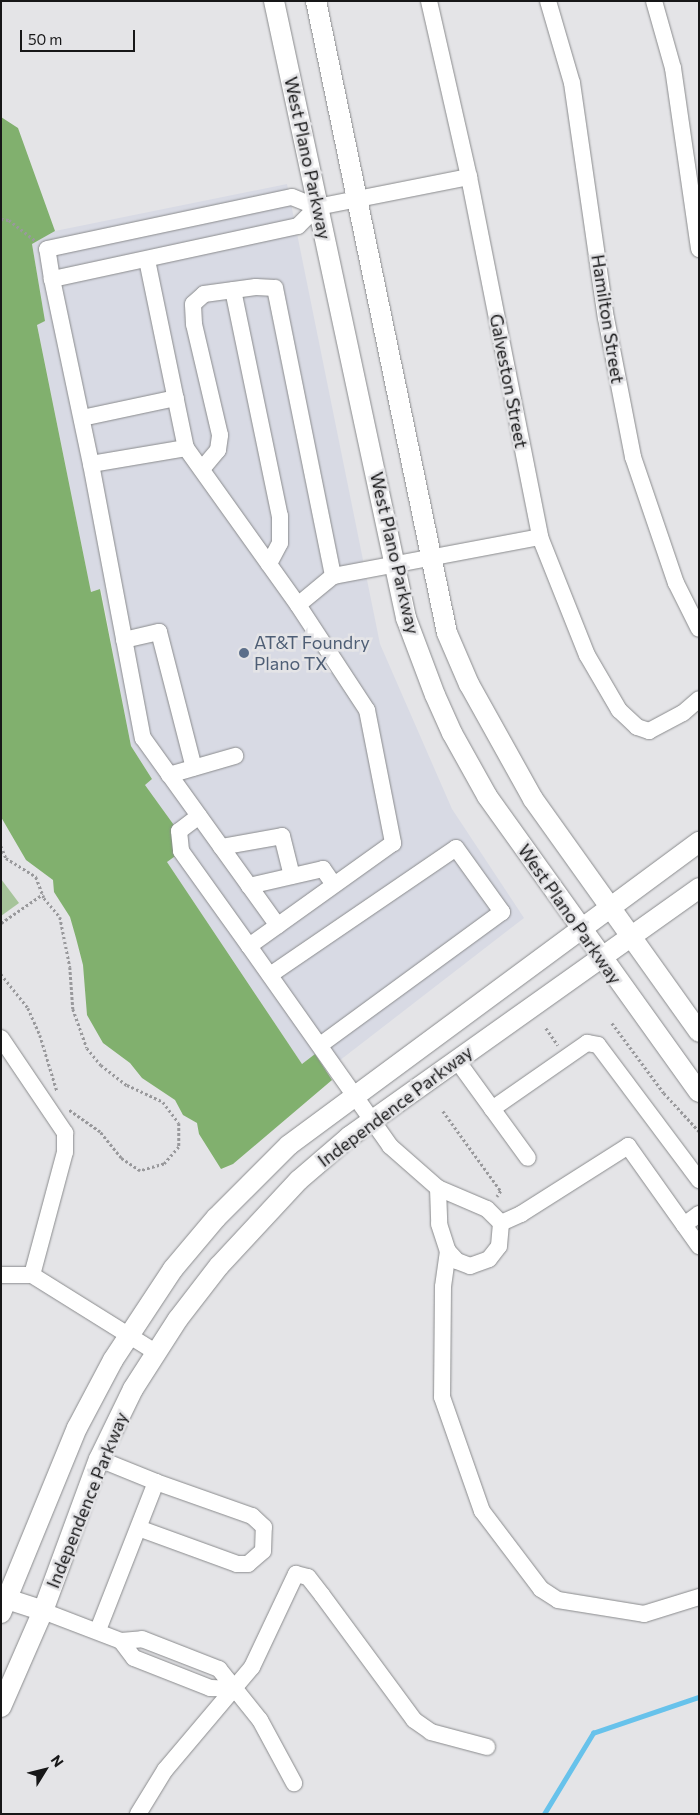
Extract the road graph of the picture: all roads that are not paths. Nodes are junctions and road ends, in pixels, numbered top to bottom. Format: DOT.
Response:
graph roads {
  1 [pos="274,1"];
  2 [pos="316,1"];
  3 [pos="429,1"];
  4 [pos="548,1"];
  5 [pos="654,1"];
  6 [pos="469,176"];
  7 [pos="365,199"];
  8 [pos="317,207"];
  9 [pos="699,249"];
  10 [pos="147,260"];
  11 [pos="52,279"];
  12 [pos="233,290"];
  13 [pos="176,398"];
  14 [pos="82,418"];
  15 [pos="186,448"];
  16 [pos="91,464"];
  17 [pos="202,469"];
  18 [pos="540,537"];
  19 [pos="439,557"];
  20 [pos="269,564"];
  21 [pos="395,564"];
  22 [pos="332,576"];
  23 [pos="298,605"];
  24 [pos="699,629"];
  25 [pos="124,640"];
  26 [pos="699,699"];
  27 [pos="235,756"];
  28 [pos="194,768"];
  29 [pos="169,775"];
  30 [pos="198,816"];
  31 [pos="699,842"];
  32 [pos="221,847"];
  33 [pos="292,876"];
  34 [pos="334,885"];
  35 [pos="249,886"];
  36 [pos="699,888"];
  37 [pos="609,908"];
  38 [pos="278,926"];
  39 [pos="580,928"];
  40 [pos="630,937"];
  41 [pos="249,946"];
  42 [pos="601,958"];
  43 [pos="270,975"];
  44 [pos="699,1032"];
  45 [pos="1,1038"];
  46 [pos="320,1045"];
  47 [pos="456,1059"];
  48 [pos="699,1092"];
  49 [pos="356,1095"];
  50 [pos="492,1109"];
  51 [pos="372,1120"];
  52 [pos="528,1158"];
  53 [pos="699,1180"];
  54 [pos="438,1188"];
  55 [pos="469,1201"];
  56 [pos="699,1214"];
  57 [pos="501,1223"];
  58 [pos="439,1224"];
  59 [pos="684,1225"];
  60 [pos="699,1246"];
  61 [pos="448,1251"];
  62 [pos="1,1275"];
  63 [pos="32,1275"];
  64 [pos="128,1334"];
  65 [pos="155,1352"];
  66 [pos="99,1459"];
  67 [pos="156,1482"];
  68 [pos="141,1529"];
  69 [pos="699,1597"];
  70 [pos="3,1603"];
  71 [pos="43,1611"];
  72 [pos="98,1630"];
  73 [pos="234,1689"];
  74 [pos="1,1707"];
  75 [pos="487,1746"];
  76 [pos="294,1783"];
  77 [pos="138,1814"];
  1 -- 8 [label="main road, West Plano Parkway"];
  2 -- 7 [label="main road, West Plano Parkway"];
  3 -- 6 [label="street, Galveston Street"];
  4 -- 24 [label="street, Hamilton Street"];
  5 -- 9 [label="street"];
  6 -- 7 [label="street"];
  6 -- 18 [label="street, Galveston Street"];
  7 -- 8 [label="street"];
  7 -- 19 [label="main road, West Plano Parkway"];
  8 -- 10 [label="street"];
  8 -- 11 [label="street"];
  8 -- 21 [label="main road, West Plano Parkway"];
  10 -- 11 [label="street"];
  10 -- 13 [label="street"];
  11 -- 14 [label="street"];
  12 -- 17 [label="street"];
  12 -- 20 [label="street"];
  12 -- 22 [label="street"];
  13 -- 14 [label="street"];
  13 -- 15 [label="street"];
  14 -- 16 [label="street"];
  15 -- 16 [label="street"];
  15 -- 17 [label="street"];
  16 -- 25 [label="street"];
  17 -- 20 [label="street"];
  18 -- 19 [label="street"];
  18 -- 26 [label="street, Galveston Street"];
  19 -- 21 [label="street"];
  19 -- 37 [label="main road, West Plano Parkway"];
  20 -- 23 [label="street"];
  21 -- 22 [label="street"];
  21 -- 39 [label="main road, West Plano Parkway"];
  22 -- 23 [label="street"];
  23 -- 34 [label="street"];
  25 -- 28 [label="street"];
  25 -- 29 [label="street"];
  27 -- 28 [label="street"];
  28 -- 29 [label="street"];
  29 -- 30 [label="street"];
  30 -- 32 [label="street"];
  30 -- 41 [label="street"];
  31 -- 37 [label="main road, Independence Parkway"];
  32 -- 33 [label="street"];
  32 -- 35 [label="street"];
  33 -- 34 [label="street"];
  33 -- 35 [label="street"];
  34 -- 38 [label="street"];
  35 -- 38 [label="street"];
  36 -- 40 [label="main road, Independence Parkway"];
  37 -- 39 [label="main road, Independence Parkway"];
  37 -- 40 [label="main road, West Plano Parkway"];
  38 -- 41 [label="street"];
  39 -- 42 [label="main road, West Plano Parkway"];
  39 -- 49 [label="main road, Independence Parkway"];
  40 -- 42 [label="main road, Independence Parkway"];
  40 -- 44 [label="main road, West Plano Parkway"];
  41 -- 43 [label="street"];
  42 -- 47 [label="main road, Independence Parkway"];
  42 -- 48 [label="main road, West Plano Parkway"];
  43 -- 46 [label="street"];
  43 -- 46 [label="street"];
  45 -- 63 [label="street"];
  46 -- 49 [label="street"];
  47 -- 50 [label="street"];
  47 -- 51 [label="main road, Independence Parkway"];
  49 -- 51 [label="street"];
  49 -- 64 [label="main road, Independence Parkway"];
  50 -- 52 [label="street"];
  50 -- 53 [label="street"];
  51 -- 54 [label="street"];
  51 -- 65 [label="main road, Independence Parkway"];
  54 -- 55 [label="street"];
  54 -- 58 [label="street"];
  55 -- 57 [label="street"];
  55 -- 58 [label="street"];
  56 -- 59 [label="street"];
  57 -- 59 [label="street"];
  57 -- 61 [label="street"];
  58 -- 61 [label="street"];
  59 -- 60 [label="street"];
  61 -- 69 [label="street"];
  62 -- 63 [label="street"];
  63 -- 64 [label="street"];
  64 -- 65 [label="street"];
  64 -- 70 [label="main road, Independence Parkway"];
  65 -- 66 [label="main road, Independence Parkway"];
  66 -- 67 [label="street"];
  66 -- 71 [label="main road, Independence Parkway"];
  67 -- 68 [label="street"];
  67 -- 68 [label="street"];
  68 -- 72 [label="street"];
  70 -- 71 [label="main road"];
  71 -- 72 [label="street"];
  71 -- 74 [label="main road, Independence Parkway"];
  72 -- 73 [label="street"];
  73 -- 75 [label="street"];
  73 -- 76 [label="street"];
  73 -- 77 [label="street"];
}
